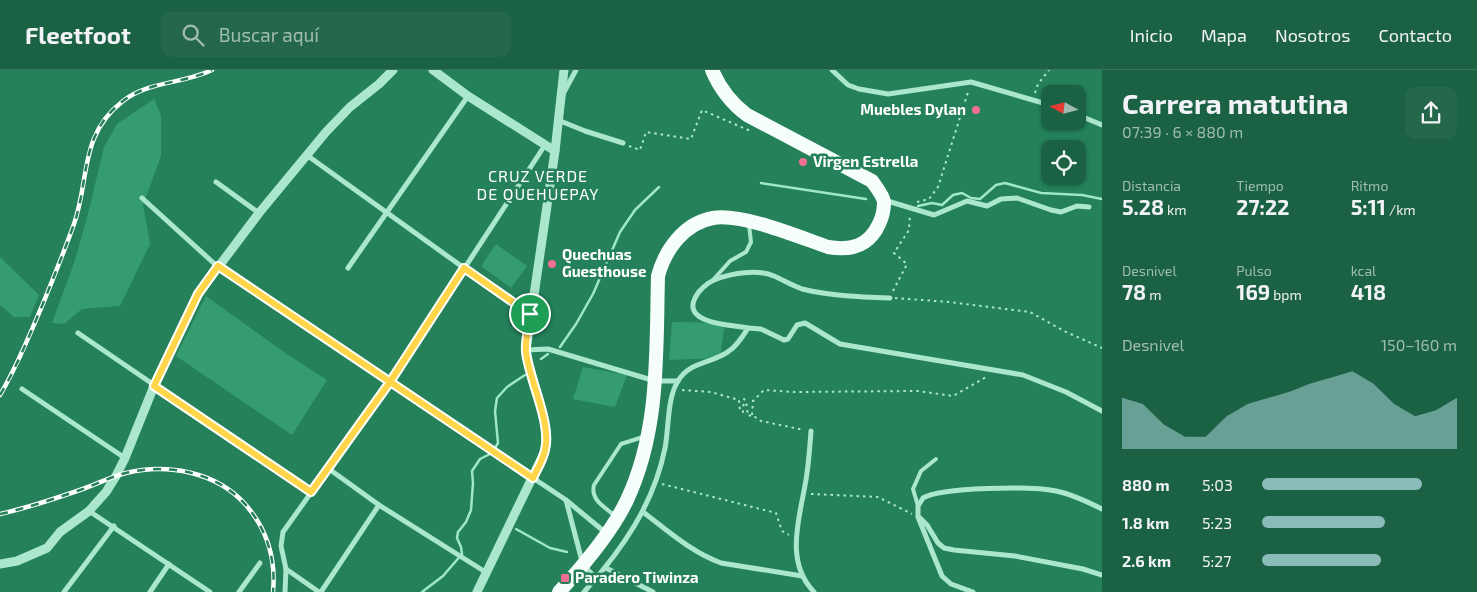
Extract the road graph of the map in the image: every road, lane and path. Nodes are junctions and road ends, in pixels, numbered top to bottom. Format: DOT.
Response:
graph roads {
  1 [pos="393,70"];
  2 [pos="433,70"];
  3 [pos="564,70"];
  4 [pos="576,70"];
  5 [pos="712,70"];
  6 [pos="832,70"];
  7 [pos="1049,70"];
  8 [pos="971,82"];
  9 [pos="468,96"];
  10 [pos="1033,99"];
  11 [pos="560,100"];
  12 [pos="1041,102"];
  13 [pos="558,119"];
  14 [pos="1086,119"];
  15 [pos="1102,124"];
  16 [pos="765,125"];
  17 [pos="623,143"];
  18 [pos="545,145"];
  19 [pos="556,152"];
  20 [pos="308,156"];
  21 [pos="216,182"];
  22 [pos="142,198"];
  23 [pos="884,200"];
  24 [pos="915,203"];
  25 [pos="1090,207"];
  26 [pos="911,209"];
  27 [pos="258,213"];
  28 [pos="385,213"];
  29 [pos="748,220"];
  30 [pos="218,266"];
  31 [pos="348,268"];
  32 [pos="464,268"];
  33 [pos="713,280"];
  34 [pos="890,298"];
  35 [pos="530,314"];
  36 [pos="748,328"];
  37 [pos="78,333"];
  38 [pos="1102,348"];
  39 [pos="526,350"];
  40 [pos="997,370"];
  41 [pos="655,381"];
  42 [pos="678,381"];
  43 [pos="390,382"];
  44 [pos="154,386"];
  45 [pos="22,389"];
  46 [pos="675,389"];
  47 [pos="1102,411"];
  48 [pos="752,415"];
  49 [pos="812,431"];
  50 [pos="648,435"];
  51 [pos="125,458"];
  52 [pos="936,459"];
  53 [pos="329,469"];
  54 [pos="533,478"];
  55 [pos="655,482"];
  56 [pos="311,492"];
  57 [pos="803,494"];
  58 [pos="566,500"];
  59 [pos="379,505"];
  60 [pos="918,506"];
  61 [pos="1101,507"];
  62 [pos="89,511"];
  63 [pos="643,512"];
  64 [pos="617,517"];
  65 [pos="918,517"];
  66 [pos="114,526"];
  67 [pos="606,533"];
  68 [pos="795,540"];
  69 [pos="260,562"];
  70 [pos="0,564"];
  71 [pos="169,564"];
  72 [pos="583,565"];
  73 [pos="606,568"];
  74 [pos="286,569"];
  75 [pos="487,574"];
  76 [pos="1102,575"];
  77 [pos="802,576"];
  78 [pos="596,578"];
  79 [pos="64,592"];
  80 [pos="150,592"];
  81 [pos="210,592"];
  82 [pos="238,592"];
  83 [pos="285,592"];
  84 [pos="320,592"];
  85 [pos="477,592"];
  86 [pos="560,592"];
  87 [pos="584,592"];
  88 [pos="652,592"];
  89 [pos="814,592"];
  90 [pos="972,592"];
  1 -- 20 [label="street"];
  2 -- 9 [label="street"];
  3 -- 11 [label="street"];
  4 -- 11 [label="street"];
  5 -- 16 [label="highway"];
  6 -- 8 [label="street"];
  7 -- 10 [label="path"];
  8 -- 10 [label="street"];
  8 -- 24 [label="path"];
  9 -- 18 [label="street"];
  9 -- 28 [label="street"];
  10 -- 12 [label="street"];
  11 -- 13 [label="street"];
  13 -- 17 [label="street"];
  13 -- 19 [label="street"];
  14 -- 15 [label="street"];
  16 -- 17 [label="path"];
  16 -- 23 [label="highway"];
  18 -- 19 [label="street"];
  18 -- 32 [label="street"];
  19 -- 35 [label="street"];
  20 -- 27 [label="street"];
  20 -- 28 [label="street"];
  21 -- 27 [label="street"];
  22 -- 30 [label="street"];
  23 -- 26 [label="street"];
  23 -- 29 [label="highway"];
  25 -- 26 [label="street"];
  26 -- 34 [label="path"];
  27 -- 30 [label="street"];
  28 -- 31 [label="street"];
  28 -- 32 [label="street"];
  29 -- 33 [label="lane"];
  29 -- 41 [label="highway"];
  30 -- 43 [label="street"];
  30 -- 44 [label="street"];
  32 -- 35 [label="lane"];
  32 -- 43 [label="street"];
  33 -- 34 [label="street"];
  33 -- 36 [label="street"];
  34 -- 38 [label="path"];
  35 -- 39 [label="street"];
  36 -- 40 [label="street"];
  36 -- 42 [label="street"];
  37 -- 44 [label="street"];
  39 -- 41 [label="street"];
  39 -- 54 [label="street"];
  40 -- 47 [label="street"];
  40 -- 48 [label="path"];
  41 -- 42 [label="street"];
  41 -- 50 [label="highway"];
  42 -- 46 [label="street"];
  43 -- 53 [label="street"];
  43 -- 54 [label="street"];
  44 -- 51 [label="street"];
  44 -- 56 [label="street"];
  45 -- 51 [label="street"];
  46 -- 48 [label="path"];
  46 -- 55 [label="street"];
  48 -- 49 [label="path"];
  49 -- 57 [label="street"];
  50 -- 64 [label="highway"];
  50 -- 64 [label="lane"];
  51 -- 62 [label="street"];
  52 -- 60 [label="lane"];
  53 -- 56 [label="street"];
  53 -- 59 [label="street"];
  54 -- 58 [label="street"];
  54 -- 75 [label="street"];
  55 -- 63 [label="street"];
  55 -- 68 [label="path"];
  56 -- 74 [label="street"];
  57 -- 65 [label="path"];
  57 -- 68 [label="street"];
  58 -- 67 [label="street"];
  58 -- 72 [label="street"];
  59 -- 75 [label="street"];
  59 -- 84 [label="street"];
  60 -- 61 [label="street"];
  60 -- 65 [label="street"];
  62 -- 66 [label="street"];
  62 -- 70 [label="street"];
  63 -- 73 [label="street"];
  63 -- 77 [label="street"];
  64 -- 67 [label="highway"];
  65 -- 76 [label="street"];
  65 -- 90 [label="street"];
  66 -- 71 [label="street"];
  66 -- 79 [label="street"];
  67 -- 72 [label="highway"];
  68 -- 77 [label="street"];
  69 -- 82 [label="street"];
  71 -- 80 [label="street"];
  71 -- 81 [label="street"];
  72 -- 78 [label="street"];
  72 -- 86 [label="highway"];
  73 -- 78 [label="street"];
  73 -- 88 [label="street"];
  74 -- 83 [label="street"];
  74 -- 84 [label="street"];
  75 -- 85 [label="street"];
  77 -- 89 [label="street"];
  78 -- 87 [label="street"];
}
